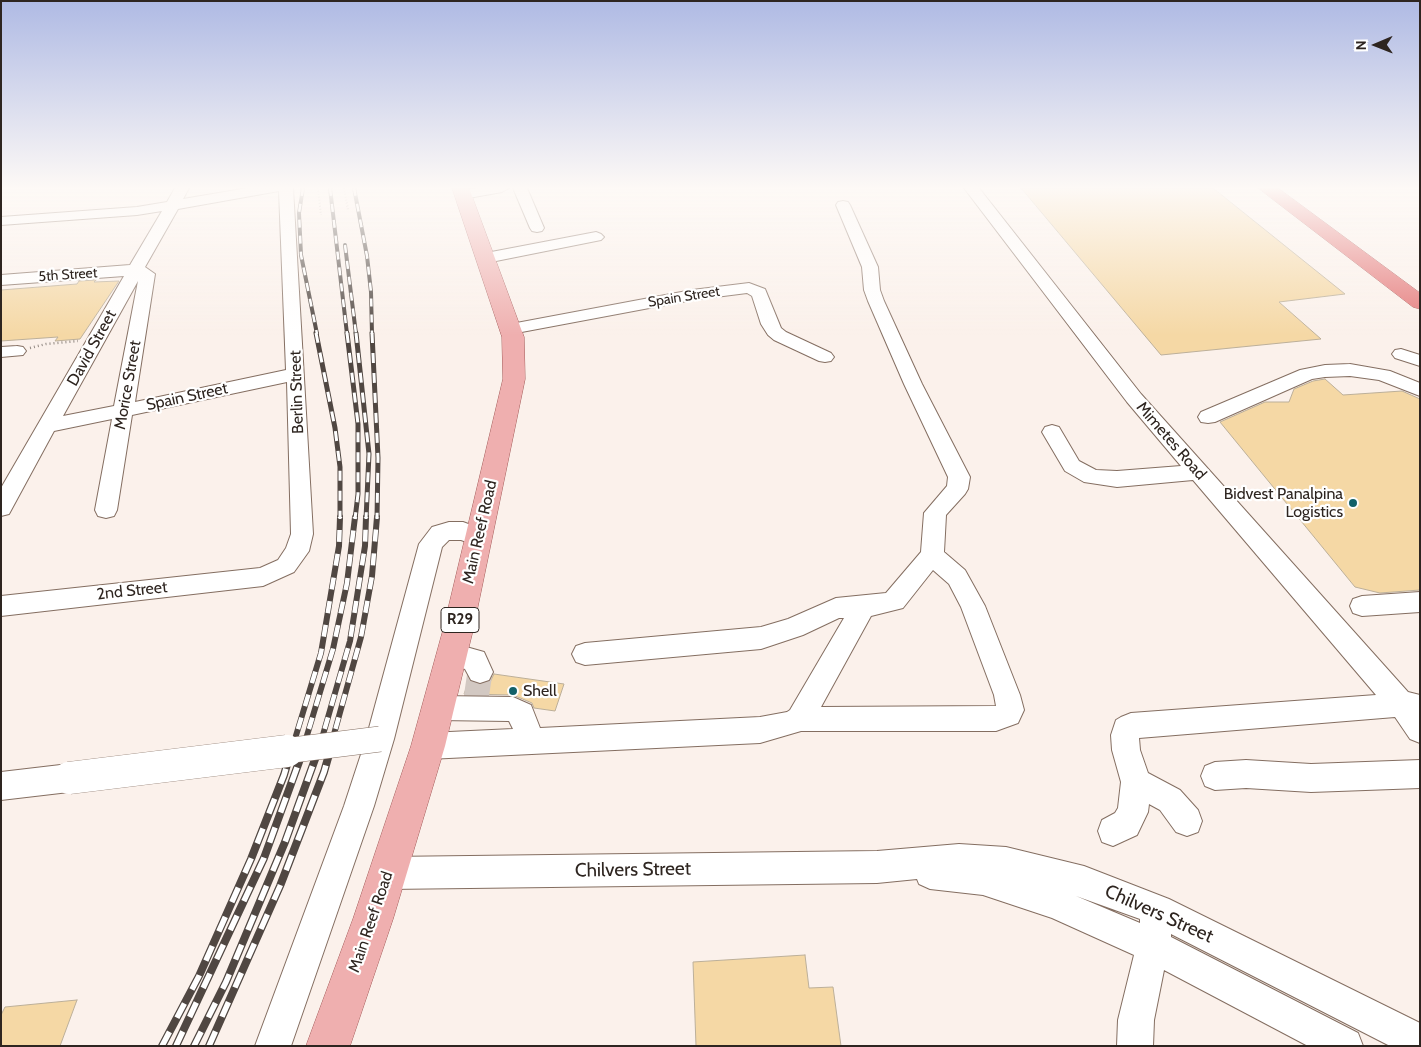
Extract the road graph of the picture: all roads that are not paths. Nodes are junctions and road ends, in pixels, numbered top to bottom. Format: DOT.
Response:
graph roads {
  1 [pos="154,237"];
  2 [pos="289,237"];
  3 [pos="478,237"];
  4 [pos="596,237"];
  5 [pos="857,237"];
  6 [pos="1009,237"];
  7 [pos="1331,237"];
  8 [pos="1332,237"];
  9 [pos="1358,237"];
  10 [pos="486,258"];
  11 [pos="134,270"];
  12 [pos="1,280"];
  13 [pos="1420,281"];
  14 [pos="144,298"];
  15 [pos="118,302"];
  16 [pos="1420,303"];
  17 [pos="1420,314"];
  18 [pos="511,329"];
  19 [pos="1401,354"];
  20 [pos="825,357"];
  21 [pos="1420,361"];
  22 [pos="296,374"];
  23 [pos="1420,390"];
  24 [pos="124,411"];
  25 [pos="1208,417"];
  26 [pos="48,426"];
  27 [pos="1052,432"];
  28 [pos="1199,472"];
  29 [pos="1,508"];
  30 [pos="106,510"];
  31 [pos="478,537"];
  32 [pos="932,555"];
  33 [pos="264,577"];
  34 [pos="1420,602"];
  35 [pos="1,606"];
  36 [pos="1362,606"];
  37 [pos="863,607"];
  38 [pos="452,654"];
  39 [pos="585,654"];
  40 [pos="480,672"];
  41 [pos="1410,704"];
  42 [pos="438,708"];
  43 [pos="800,719"];
  44 [pos="1420,730"];
  45 [pos="380,739"];
  46 [pos="530,741"];
  47 [pos="428,746"];
  48 [pos="1420,774"];
  49 [pos="1215,776"];
  50 [pos="1136,782"];
  51 [pos="1,786"];
  52 [pos="1187,821"];
  53 [pos="1113,831"];
  54 [pos="877,867"];
  55 [pos="388,873"];
  56 [pos="1158,910"];
  57 [pos="1153,946"];
  58 [pos="1420,1042"];
  59 [pos="273,1046"];
  60 [pos="328,1046"];
  61 [pos="1135,1046"];
  62 [pos="1344,1046"];
  1 -- 11 [label="street, David Street"];
  2 -- 22 [label="street, Berlin Street"];
  3 -- 10 [label="main road, Main Reef Road / R29"];
  4 -- 10 [label="street"];
  5 -- 32 [label="street"];
  6 -- 28 [label="street, Mimetes Road"];
  7 -- 17 [label="highway"];
  8 -- 16 [label="highway"];
  9 -- 13 [label="highway"];
  10 -- 18 [label="main road, Main Reef Road / R29"];
  11 -- 12 [label="street, 5th Street"];
  11 -- 14 [label="street, Morice Street"];
  11 -- 15 [label="street, David Street"];
  14 -- 15 [label="street"];
  14 -- 24 [label="street, Morice Street"];
  15 -- 26 [label="street, David Street"];
  18 -- 20 [label="street, Spain Street"];
  18 -- 31 [label="main road, Main Reef Road / R29"];
  19 -- 21 [label="street"];
  22 -- 24 [label="street, Spain Street"];
  22 -- 33 [label="street, Berlin Street"];
  23 -- 25 [label="street"];
  24 -- 26 [label="street, Spain Street"];
  24 -- 30 [label="street, Morice Street"];
  26 -- 29 [label="street, David Street"];
  27 -- 28 [label="street"];
  28 -- 41 [label="street, Mimetes Road"];
  31 -- 38 [label="main road, Main Reef Road / R29"];
  31 -- 45 [label="street"];
  32 -- 37 [label="street"];
  32 -- 43 [label="street"];
  33 -- 35 [label="street, 2nd Street"];
  34 -- 36 [label="street"];
  37 -- 39 [label="street"];
  37 -- 43 [label="street"];
  38 -- 40 [label="street"];
  38 -- 42 [label="main road, Main Reef Road / R29"];
  41 -- 44 [label="street, Mimetes Road"];
  41 -- 50 [label="street"];
  42 -- 46 [label="street"];
  42 -- 47 [label="main road, Main Reef Road / R29"];
  43 -- 46 [label="street"];
  45 -- 51 [label="street, bridge"];
  45 -- 59 [label="street"];
  46 -- 47 [label="street"];
  47 -- 55 [label="main road, Main Reef Road / R29"];
  48 -- 49 [label="street"];
  50 -- 52 [label="street"];
  50 -- 53 [label="street"];
  54 -- 55 [label="street, Chilvers Street"];
  54 -- 56 [label="street, Chilvers Street"];
  54 -- 57 [label="street, Chilvers Street"];
  55 -- 60 [label="main road, Main Reef Road / R29"];
  56 -- 57 [label="street"];
  56 -- 58 [label="street, Chilvers Street"];
  57 -- 61 [label="street"];
  57 -- 62 [label="street, Chilvers Street"];
}
